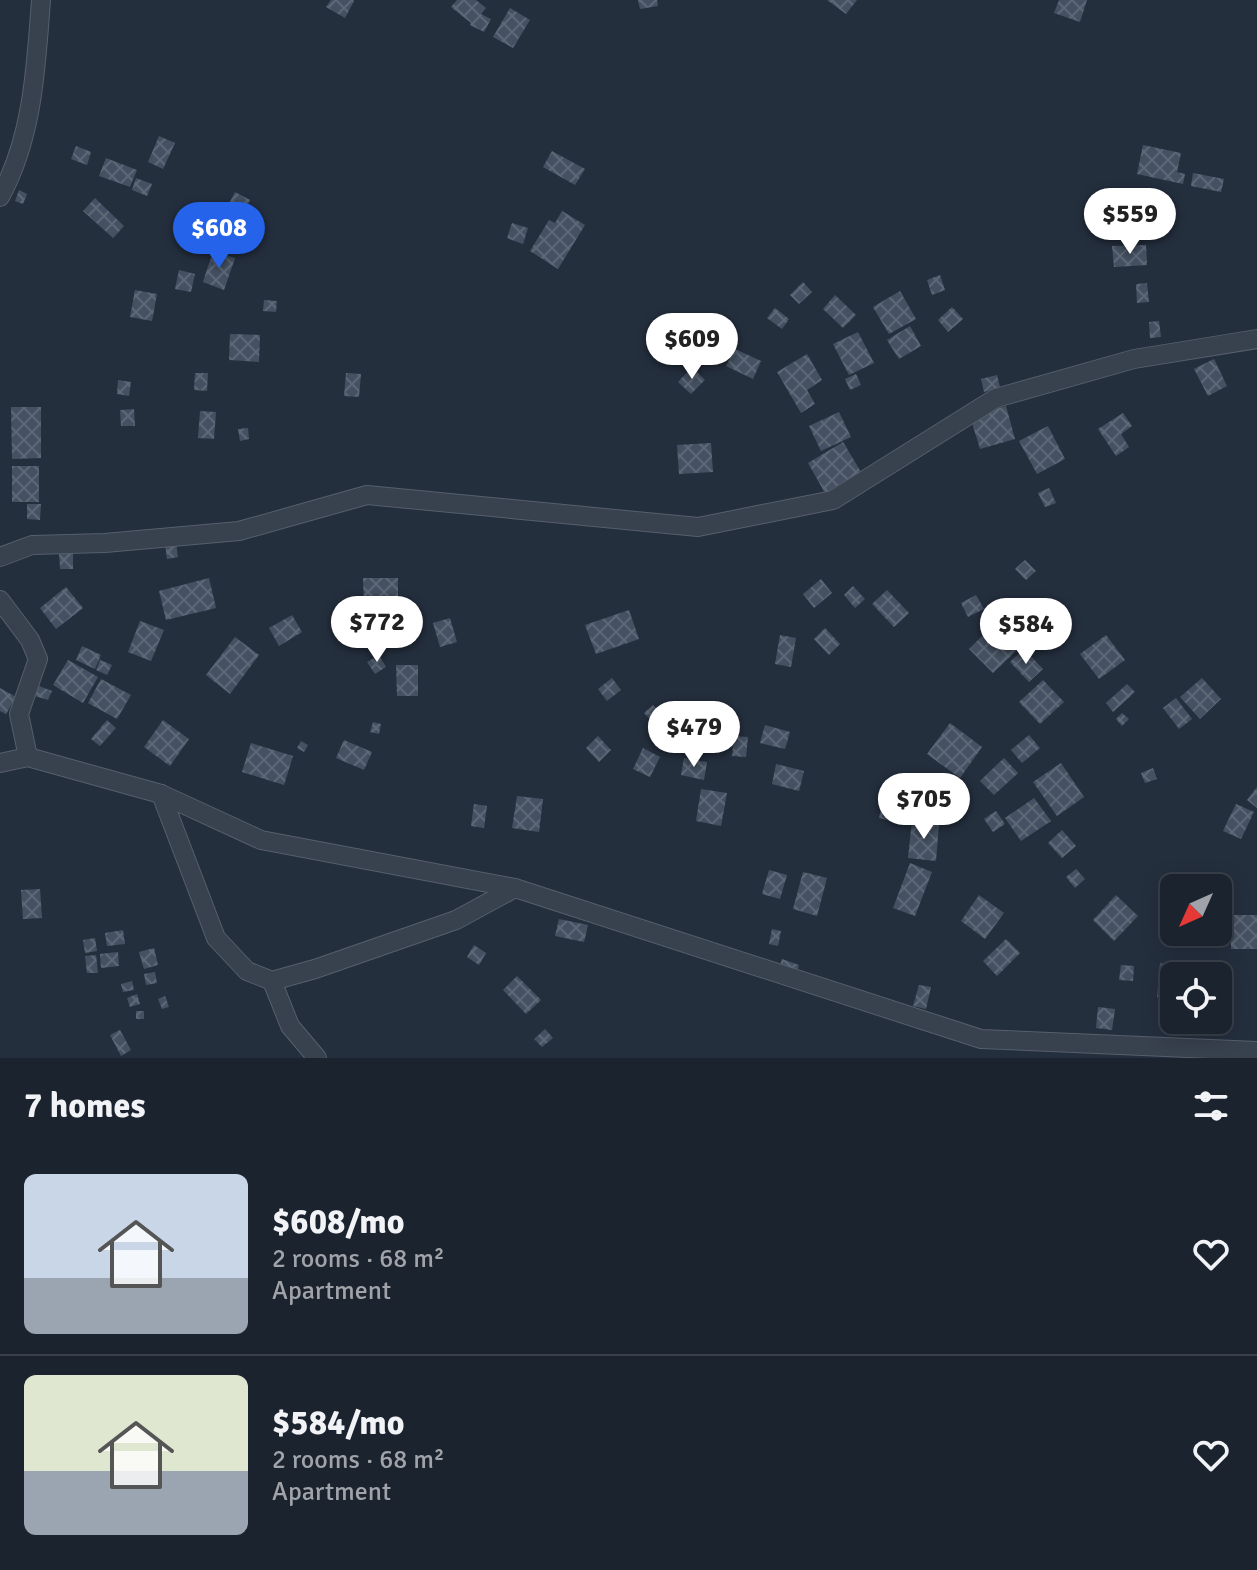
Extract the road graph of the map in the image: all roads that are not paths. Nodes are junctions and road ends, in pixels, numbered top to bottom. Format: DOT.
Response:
graph roads {
  1 [pos="41,0"];
  2 [pos="0,197"];
  3 [pos="1257,339"];
  4 [pos="0,557"];
  5 [pos="0,600"];
  6 [pos="28,757"];
  7 [pos="0,763"];
  8 [pos="161,794"];
  9 [pos="515,888"];
  10 [pos="272,981"];
  11 [pos="1257,1051"];
  12 [pos="317,1058"];
  1 -- 2 [label="street"];
  3 -- 4 [label="street"];
  5 -- 6 [label="street"];
  6 -- 7 [label="street"];
  6 -- 8 [label="street"];
  8 -- 9 [label="street"];
  8 -- 10 [label="street"];
  9 -- 10 [label="street"];
  9 -- 11 [label="street"];
  10 -- 12 [label="street"];
}
